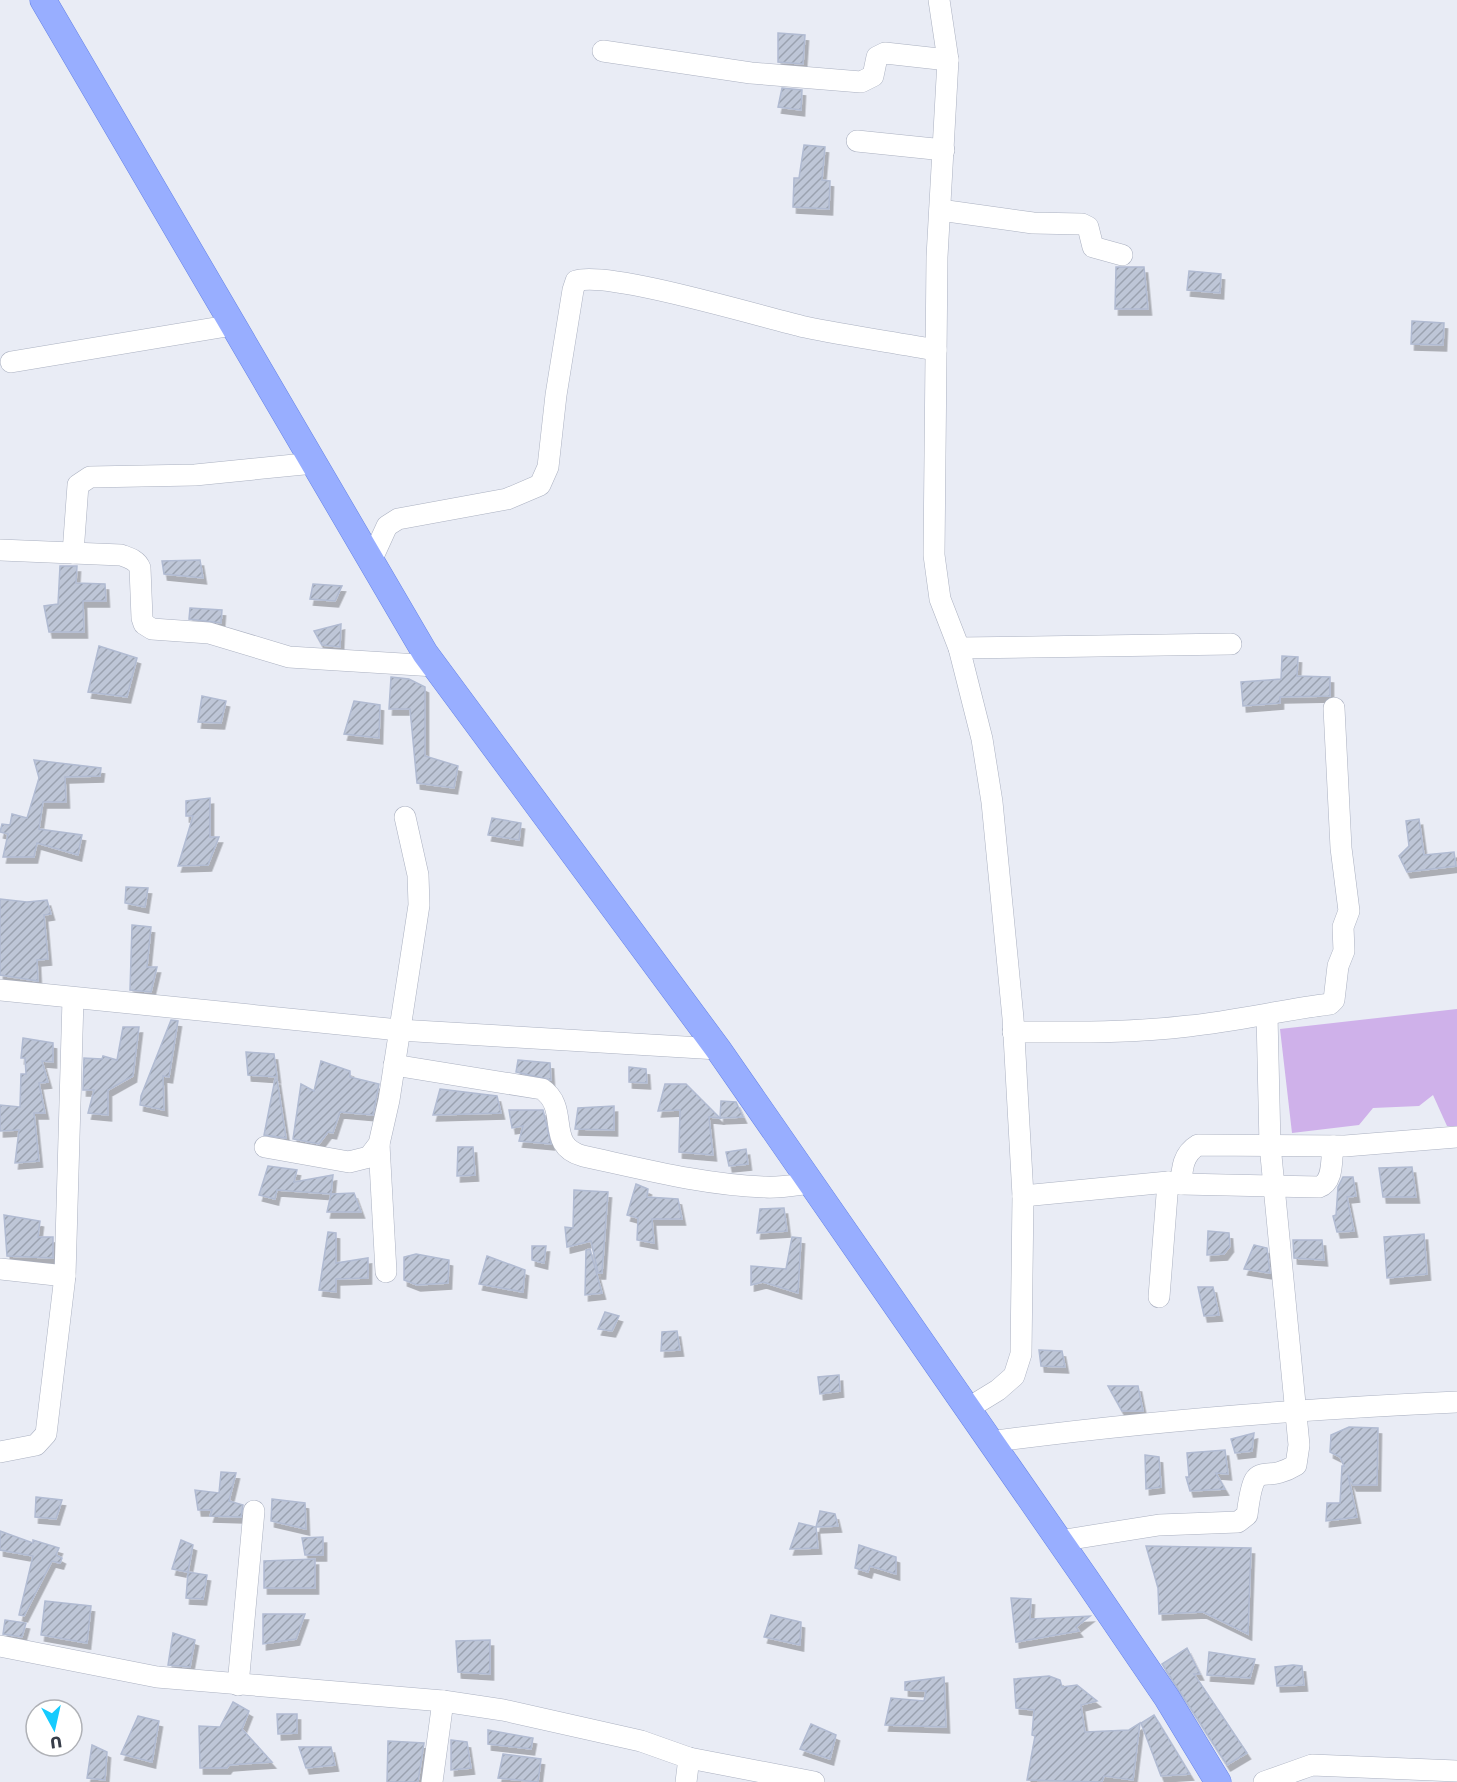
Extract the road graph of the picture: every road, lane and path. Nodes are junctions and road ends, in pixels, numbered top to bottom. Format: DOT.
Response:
graph roads {
  1 [pos="43,0"];
  2 [pos="939,0"];
  3 [pos="603,51"];
  4 [pos="948,60"];
  5 [pos="857,141"];
  6 [pos="944,150"];
  7 [pos="940,210"];
  8 [pos="1122,255"];
  9 [pos="234,326"];
  10 [pos="936,350"];
  11 [pos="11,362"];
  12 [pos="314,463"];
  13 [pos="0,550"];
  14 [pos="73,553"];
  15 [pos="371,561"];
  16 [pos="1231,644"];
  17 [pos="959,648"];
  18 [pos="435,666"];
  19 [pos="1334,708"];
  20 [pos="405,818"];
  21 [pos="0,990"];
  22 [pos="73,999"];
  23 [pos="1267,1016"];
  24 [pos="399,1030"];
  25 [pos="1014,1032"];
  26 [pos="718,1049"];
  27 [pos="394,1065"];
  28 [pos="1457,1137"];
  29 [pos="379,1144"];
  30 [pos="1270,1145"];
  31 [pos="1333,1146"];
  32 [pos="265,1147"];
  33 [pos="810,1183"];
  34 [pos="1175,1183"];
  35 [pos="1274,1186"];
  36 [pos="1023,1197"];
  37 [pos="0,1269"];
  38 [pos="386,1272"];
  39 [pos="65,1276"];
  40 [pos="1159,1297"];
  41 [pos="1457,1402"];
  42 [pos="967,1409"];
  43 [pos="1295,1411"];
  44 [pos="990,1442"];
  45 [pos="0,1452"];
  46 [pos="254,1511"];
  47 [pos="1059,1541"];
  48 [pos="0,1646"];
  49 [pos="238,1685"];
  50 [pos="443,1701"];
  51 [pos="689,1758"];
  52 [pos="1457,1771"];
  53 [pos="432,1782"];
  54 [pos="686,1782"];
  55 [pos="814,1782"];
  56 [pos="1218,1782"];
  57 [pos="1264,1782"];
  1 -- 9 [label="main road"];
  2 -- 4 [label="street"];
  3 -- 4 [label="street"];
  4 -- 6 [label="street"];
  5 -- 6 [label="street"];
  6 -- 7 [label="street"];
  7 -- 8 [label="street"];
  7 -- 10 [label="street"];
  9 -- 11 [label="street"];
  9 -- 12 [label="main road"];
  10 -- 15 [label="street"];
  10 -- 17 [label="street"];
  12 -- 14 [label="street"];
  12 -- 15 [label="main road"];
  13 -- 14 [label="street"];
  14 -- 18 [label="street"];
  15 -- 18 [label="main road"];
  16 -- 17 [label="street"];
  17 -- 25 [label="street"];
  18 -- 26 [label="main road"];
  19 -- 23 [label="street"];
  20 -- 24 [label="street"];
  21 -- 22 [label="street"];
  22 -- 24 [label="street"];
  22 -- 39 [label="street"];
  23 -- 25 [label="street"];
  23 -- 30 [label="street"];
  24 -- 26 [label="street"];
  24 -- 27 [label="street"];
  25 -- 36 [label="street"];
  26 -- 33 [label="main road"];
  27 -- 29 [label="street"];
  27 -- 33 [label="street"];
  28 -- 31 [label="street"];
  29 -- 32 [label="street"];
  29 -- 38 [label="street"];
  30 -- 31 [label="street"];
  30 -- 34 [label="street"];
  30 -- 35 [label="street"];
  31 -- 35 [label="street"];
  33 -- 42 [label="main road"];
  34 -- 35 [label="street"];
  34 -- 36 [label="street"];
  34 -- 40 [label="street"];
  35 -- 43 [label="street"];
  36 -- 42 [label="street"];
  37 -- 39 [label="street"];
  39 -- 45 [label="street"];
  41 -- 43 [label="street"];
  42 -- 44 [label="main road"];
  43 -- 44 [label="street"];
  43 -- 47 [label="street"];
  44 -- 47 [label="main road"];
  46 -- 49 [label="street"];
  47 -- 56 [label="main road"];
  48 -- 49 [label="street"];
  49 -- 50 [label="street"];
  50 -- 51 [label="street"];
  50 -- 53 [label="street"];
  51 -- 54 [label="street"];
  51 -- 55 [label="street"];
  52 -- 57 [label="street"];
}
